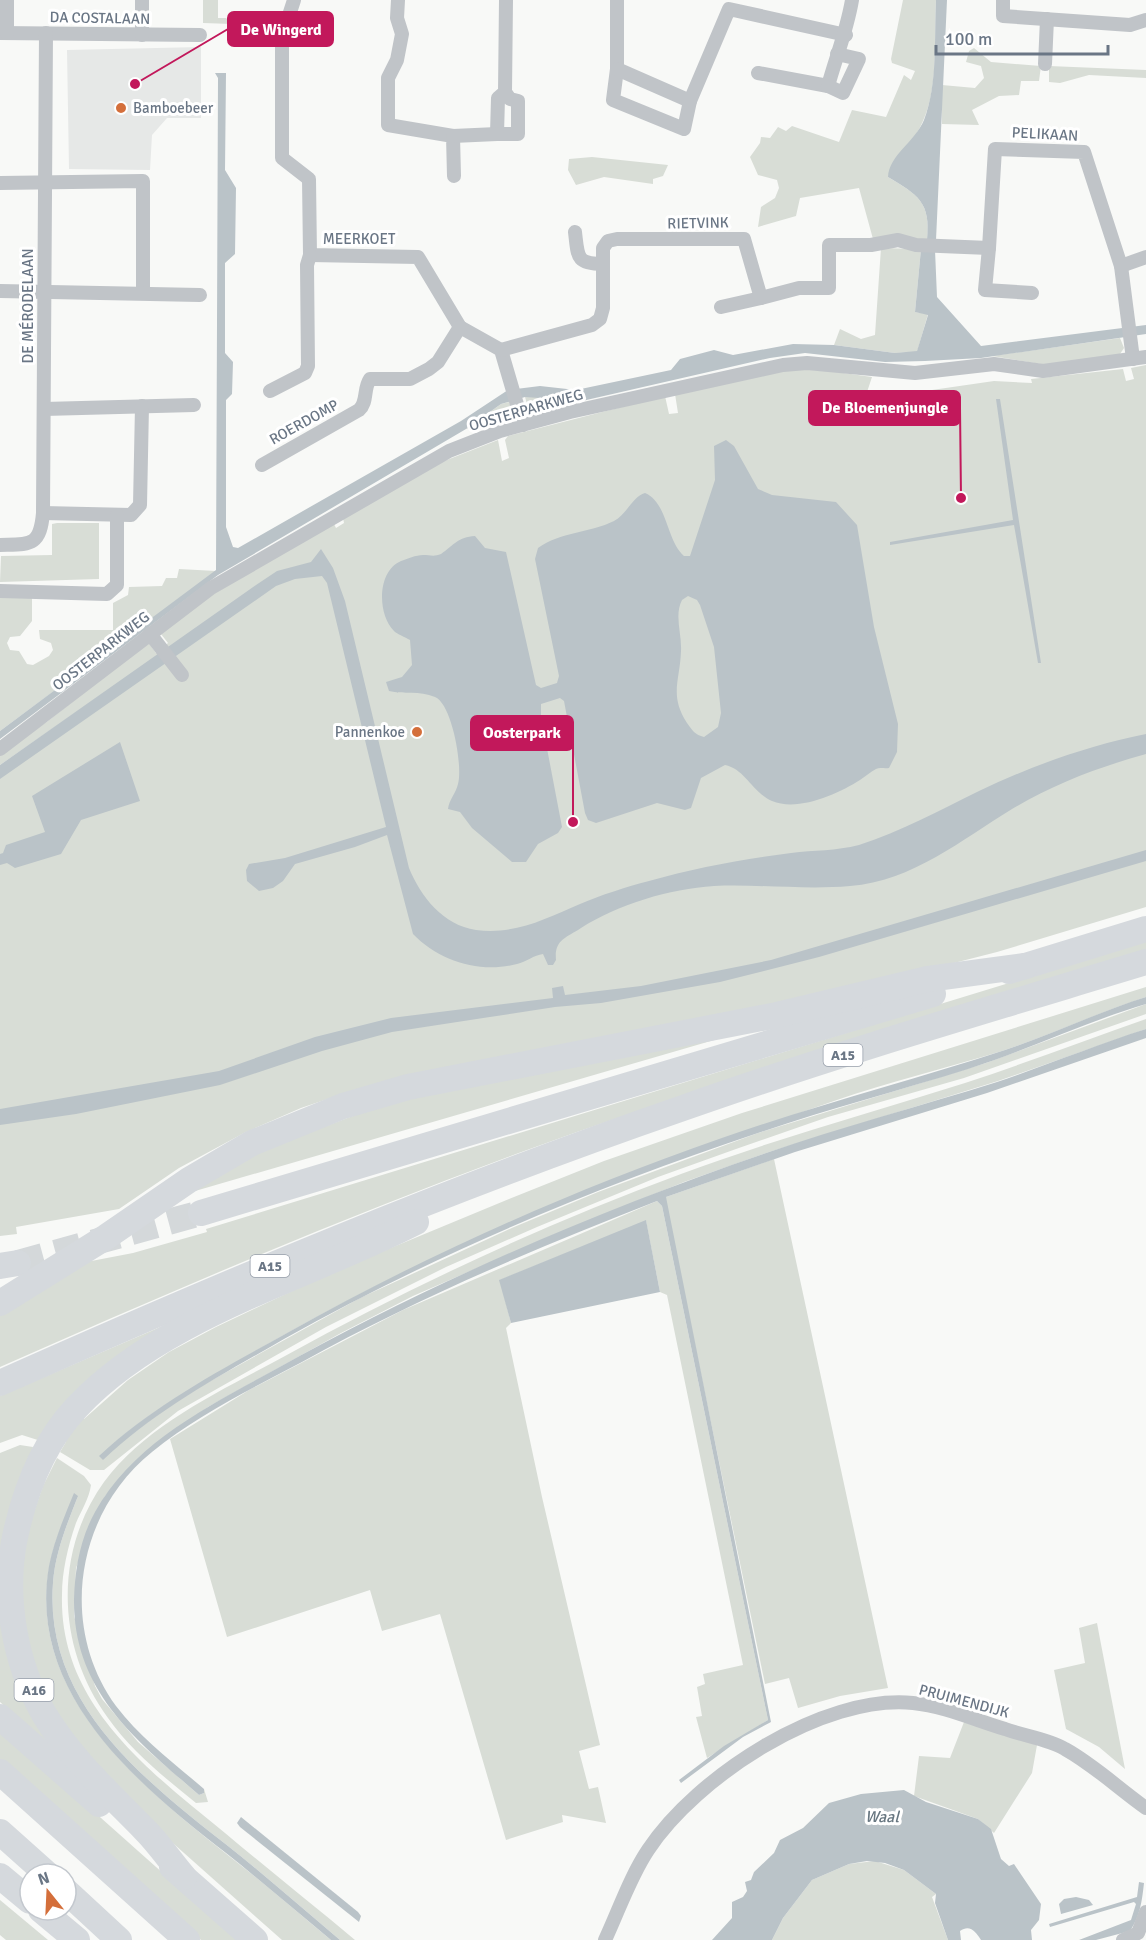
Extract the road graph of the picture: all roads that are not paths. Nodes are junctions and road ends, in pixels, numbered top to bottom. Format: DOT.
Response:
graph roads {
  1 [pos="7,0"];
  2 [pos="142,0"];
  3 [pos="294,0"];
  4 [pos="398,0"];
  5 [pos="506,0"];
  6 [pos="617,0"];
  7 [pos="852,0"];
  8 [pos="1004,0"];
  9 [pos="1047,19"];
  10 [pos="1146,20"];
  11 [pos="4,33"];
  12 [pos="46,33"];
  13 [pos="142,35"];
  14 [pos="200,35"];
  15 [pos="846,35"];
  16 [pos="837,54"];
  17 [pos="1045,64"];
  18 [pos="617,69"];
  19 [pos="758,73"];
  20 [pos="828,86"];
  21 [pos="505,92"];
  22 [pos="690,101"];
  23 [pos="497,134"];
  24 [pos="453,136"];
  25 [pos="454,177"];
  26 [pos="0,183"];
  27 [pos="45,183"];
  28 [pos="575,232"];
  29 [pos="989,248"];
  30 [pos="310,255"];
  31 [pos="1146,257"];
  32 [pos="603,264"];
  33 [pos="1121,266"];
  34 [pos="0,291"];
  35 [pos="45,291"];
  36 [pos="143,293"];
  37 [pos="1032,293"];
  38 [pos="200,295"];
  39 [pos="761,298"];
  40 [pos="721,307"];
  41 [pos="460,327"];
  42 [pos="501,350"];
  43 [pos="1139,358"];
  44 [pos="270,391"];
  45 [pos="194,405"];
  46 [pos="142,406"];
  47 [pos="44,409"];
  48 [pos="523,424"];
  49 [pos="262,465"];
  50 [pos="43,513"];
  51 [pos="117,515"];
  52 [pos="0,544"];
  53 [pos="0,591"];
  54 [pos="150,634"];
  55 [pos="182,675"];
  56 [pos="0,749"];
  57 [pos="1146,929"];
  58 [pos="1146,962"];
  59 [pos="1025,966"];
  60 [pos="543,1158"];
  61 [pos="201,1213"];
  62 [pos="12,1263"];
  63 [pos="0,1303"];
  64 [pos="0,1383"];
  65 [pos="0,1717"];
  66 [pos="0,1772"];
  67 [pos="1146,1808"];
  68 [pos="0,1832"];
  69 [pos="34,1862"];
  70 [pos="0,1876"];
  71 [pos="184,1877"];
  72 [pos="18,1891"];
  73 [pos="78,1902"];
  74 [pos="1146,1912"];
  75 [pos="55,1922"];
  76 [pos="77,1940"];
  77 [pos="119,1940"];
  78 [pos="187,1940"];
  79 [pos="255,1940"];
  80 [pos="605,1940"];
  81 [pos="1123,1940"];
  1 -- 11 [label="street"];
  2 -- 13 [label="street"];
  3 -- 30 [label="street, MEERKOET"];
  4 -- 24 [label="street"];
  5 -- 21 [label="street"];
  6 -- 18 [label="street"];
  7 -- 15 [label="street"];
  8 -- 9 [label="street"];
  9 -- 10 [label="street"];
  9 -- 17 [label="street"];
  11 -- 12 [label="street, DA COSTALAAN"];
  12 -- 13 [label="street, DA COSTALAAN"];
  12 -- 27 [label="street, DE MÉRODELAAN"];
  13 -- 14 [label="street, DA COSTALAAN"];
  15 -- 16 [label="street"];
  15 -- 22 [label="street"];
  16 -- 20 [label="street"];
  16 -- 20 [label="street"];
  18 -- 22 [label="street"];
  18 -- 22 [label="street"];
  19 -- 20 [label="street"];
  21 -- 23 [label="street"];
  21 -- 23 [label="street"];
  23 -- 24 [label="street"];
  24 -- 25 [label="street"];
  26 -- 27 [label="street"];
  27 -- 35 [label="street, DE MÉRODELAAN"];
  27 -- 36 [label="street"];
  28 -- 32 [label="street"];
  29 -- 33 [label="street, PELIKAAN"];
  29 -- 37 [label="street"];
  29 -- 39 [label="street"];
  30 -- 41 [label="street, MEERKOET"];
  30 -- 44 [label="street, MEERKOET"];
  31 -- 33 [label="street"];
  32 -- 39 [label="street, RIETVINK"];
  32 -- 42 [label="street, RIETVINK"];
  33 -- 43 [label="street, PELIKAAN"];
  34 -- 35 [label="street"];
  35 -- 36 [label="street"];
  35 -- 47 [label="street, DE MÉRODELAAN"];
  36 -- 38 [label="street"];
  39 -- 40 [label="street"];
  41 -- 42 [label="street, MEERKOET"];
  41 -- 49 [label="street, ROERDOMP"];
  42 -- 48 [label="street"];
  43 -- 48 [label="street, OOSTERPARKWEG"];
  45 -- 46 [label="street"];
  46 -- 47 [label="street"];
  46 -- 51 [label="street"];
  47 -- 50 [label="street, DE MÉRODELAAN"];
  48 -- 54 [label="street, OOSTERPARKWEG"];
  50 -- 51 [label="street"];
  50 -- 52 [label="street, DE MÉRODELAAN"];
  51 -- 53 [label="street"];
  54 -- 55 [label="street"];
  54 -- 56 [label="street, OOSTERPARKWEG"];
  57 -- 59 [label="highway, A15"];
  58 -- 60 [label="highway, A15"];
  59 -- 61 [label="highway, A15"];
  59 -- 62 [label="highway, A15"];
  60 -- 64 [label="highway, A15"];
  60 -- 71 [label="highway, A16"];
  62 -- 63 [label="highway, A15"];
  65 -- 71 [label="highway, A16"];
  66 -- 78 [label="highway"];
  67 -- 80 [label="street, PRUIMENDIJK"];
  68 -- 69 [label="highway"];
  70 -- 72 [label="highway"];
  71 -- 79 [label="highway, A16"];
  73 -- 77 [label="highway"];
  74 -- 81 [label="street"];
  75 -- 76 [label="highway"];
}
